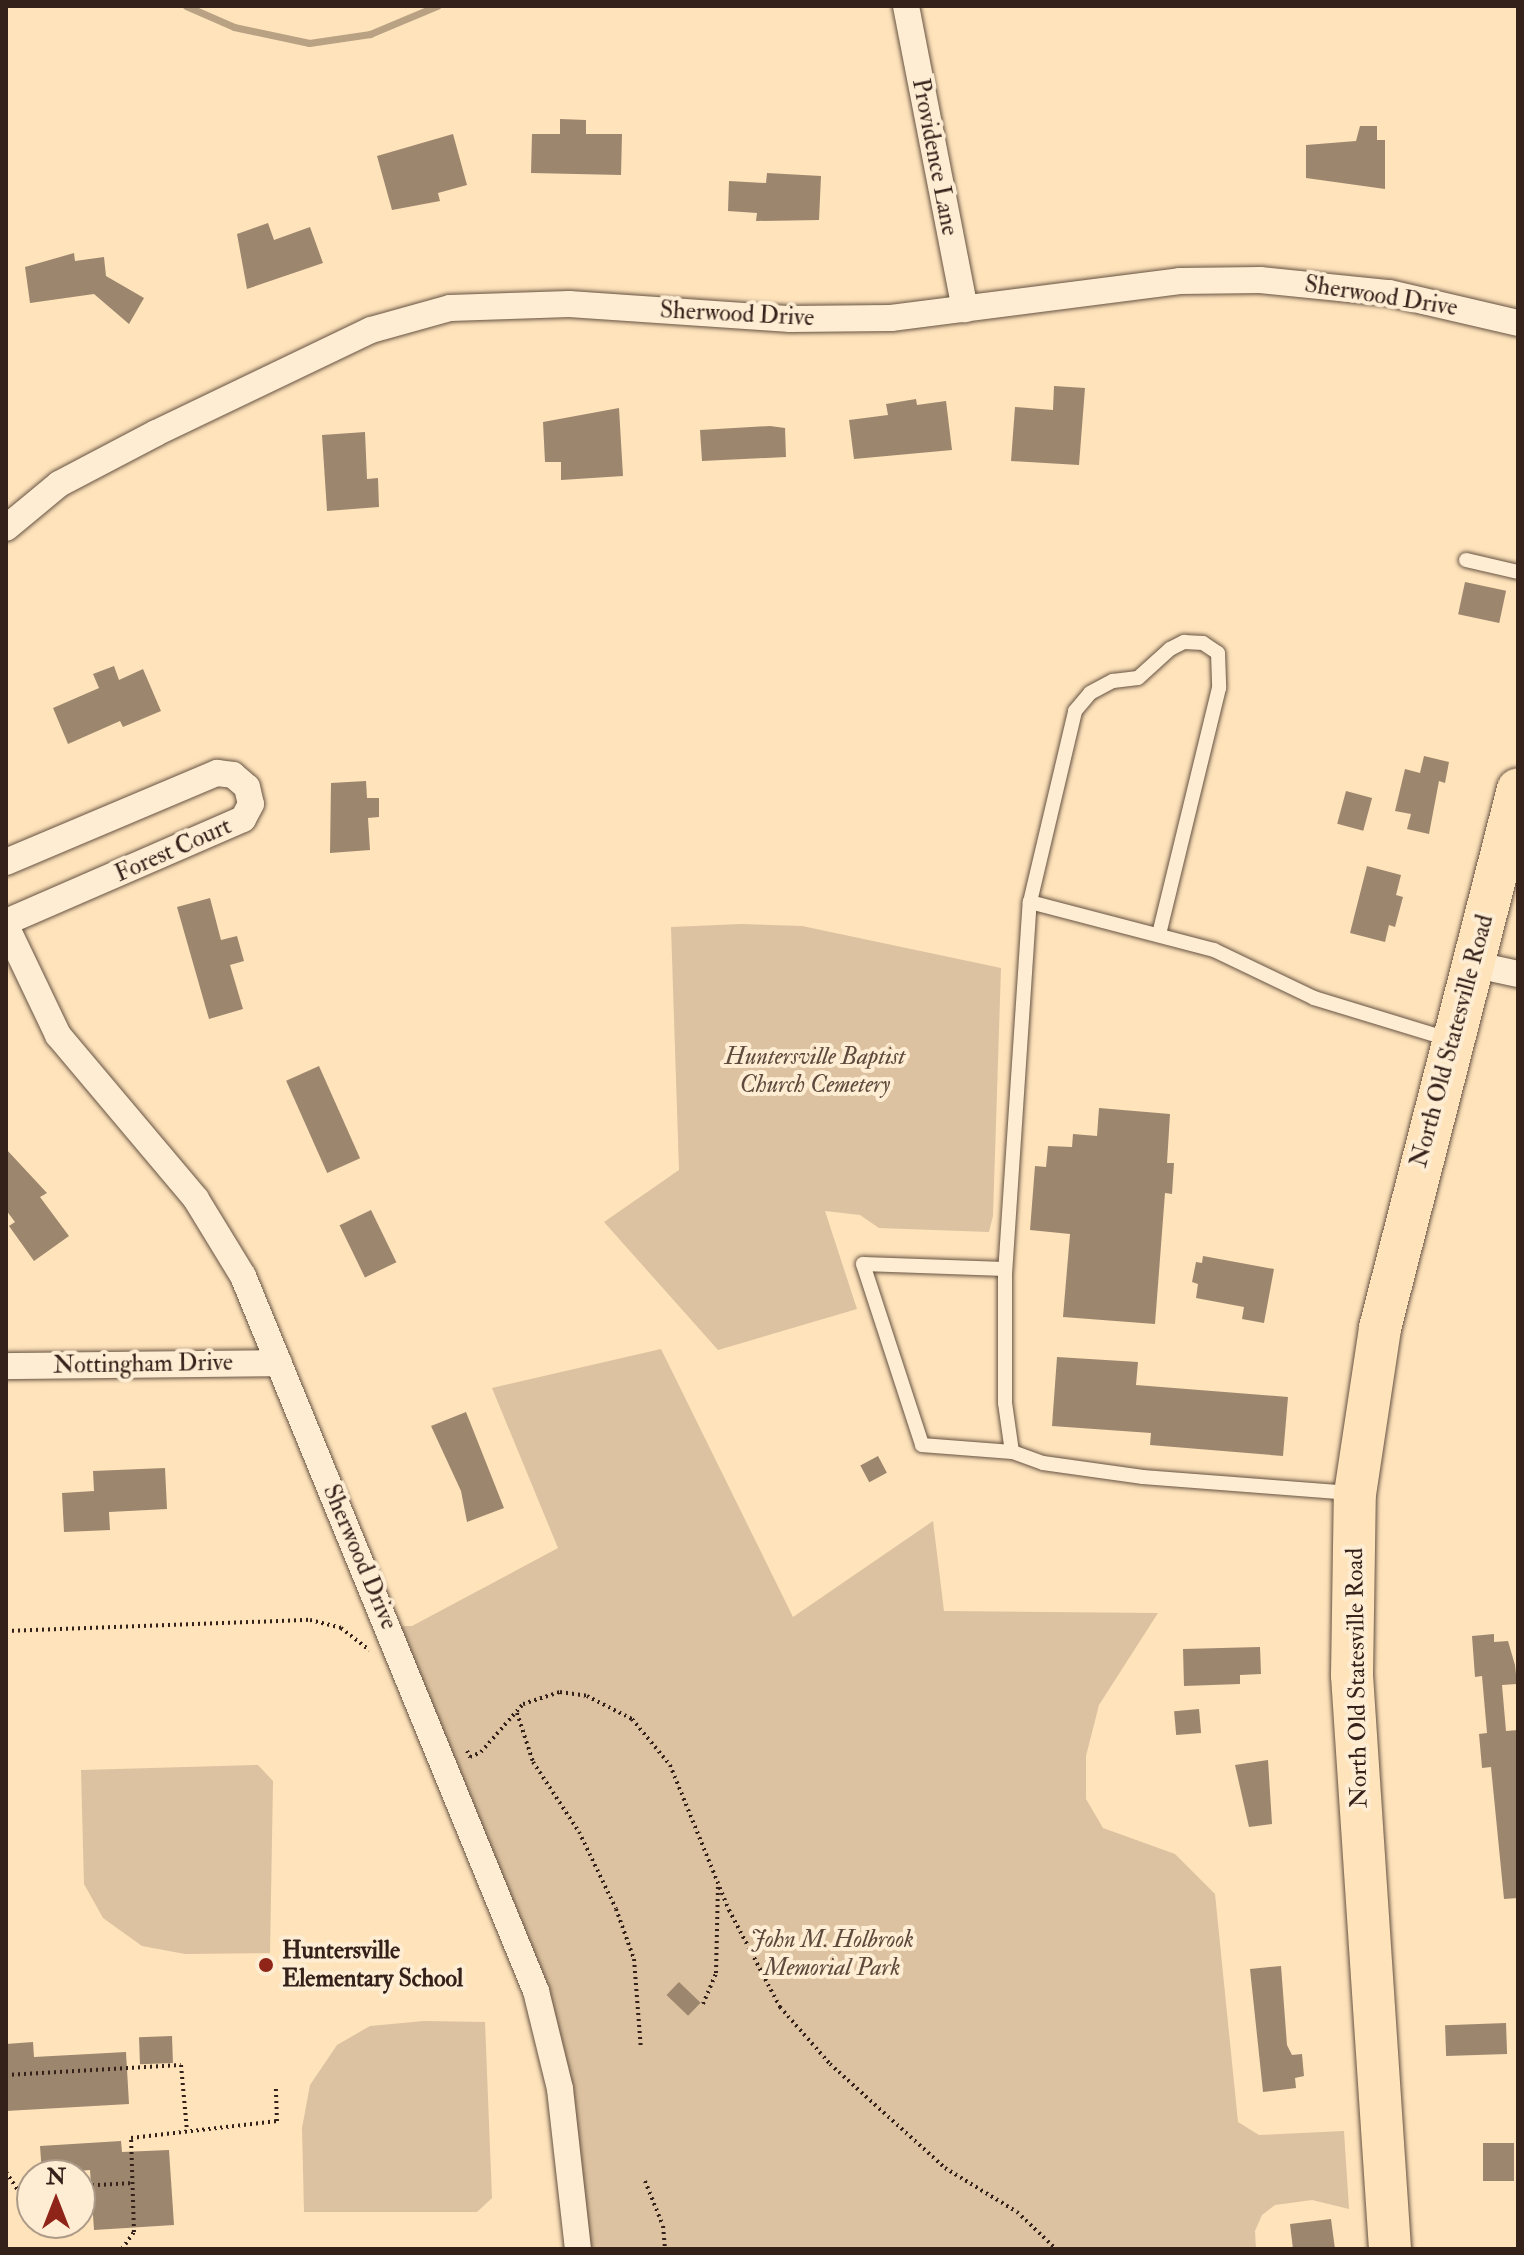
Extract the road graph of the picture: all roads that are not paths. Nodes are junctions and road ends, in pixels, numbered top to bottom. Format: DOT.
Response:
graph roads {
  1 [pos="906,6"];
  2 [pos="965,309"];
  3 [pos="1518,323"];
  4 [pos="17,503"];
  5 [pos="6,528"];
  6 [pos="1466,560"];
  7 [pos="1518,572"];
  8 [pos="1518,789"];
  9 [pos="6,862"];
  10 [pos="1030,902"];
  11 [pos="6,924"];
  12 [pos="1159,934"];
  13 [pos="1472,964"];
  14 [pos="1518,974"];
  15 [pos="1451,1040"];
  16 [pos="1005,1269"];
  17 [pos="279,1363"];
  18 [pos="6,1366"];
  19 [pos="1012,1452"];
  20 [pos="1355,1494"];
  21 [pos="578,2249"];
  22 [pos="1390,2249"];
  1 -- 2 [label="street, Providence Lane"];
  2 -- 3 [label="street, Sherwood Drive"];
  2 -- 4 [label="street, Sherwood Drive"];
  4 -- 5 [label="street, Sherwood Drive"];
  6 -- 7 [label="lane"];
  8 -- 13 [label="main road, North Old Statesville Road"];
  9 -- 11 [label="street, Forest Court"];
  10 -- 12 [label="lane"];
  10 -- 12 [label="lane"];
  10 -- 16 [label="lane"];
  11 -- 17 [label="street, Sherwood Drive"];
  12 -- 15 [label="lane"];
  13 -- 14 [label="street"];
  13 -- 15 [label="main road, North Old Statesville Road"];
  15 -- 20 [label="main road, North Old Statesville Road"];
  16 -- 19 [label="lane"];
  16 -- 19 [label="lane"];
  17 -- 18 [label="street, Nottingham Drive"];
  17 -- 21 [label="street, Sherwood Drive"];
  19 -- 20 [label="lane"];
  20 -- 22 [label="main road, North Old Statesville Road"];
}
